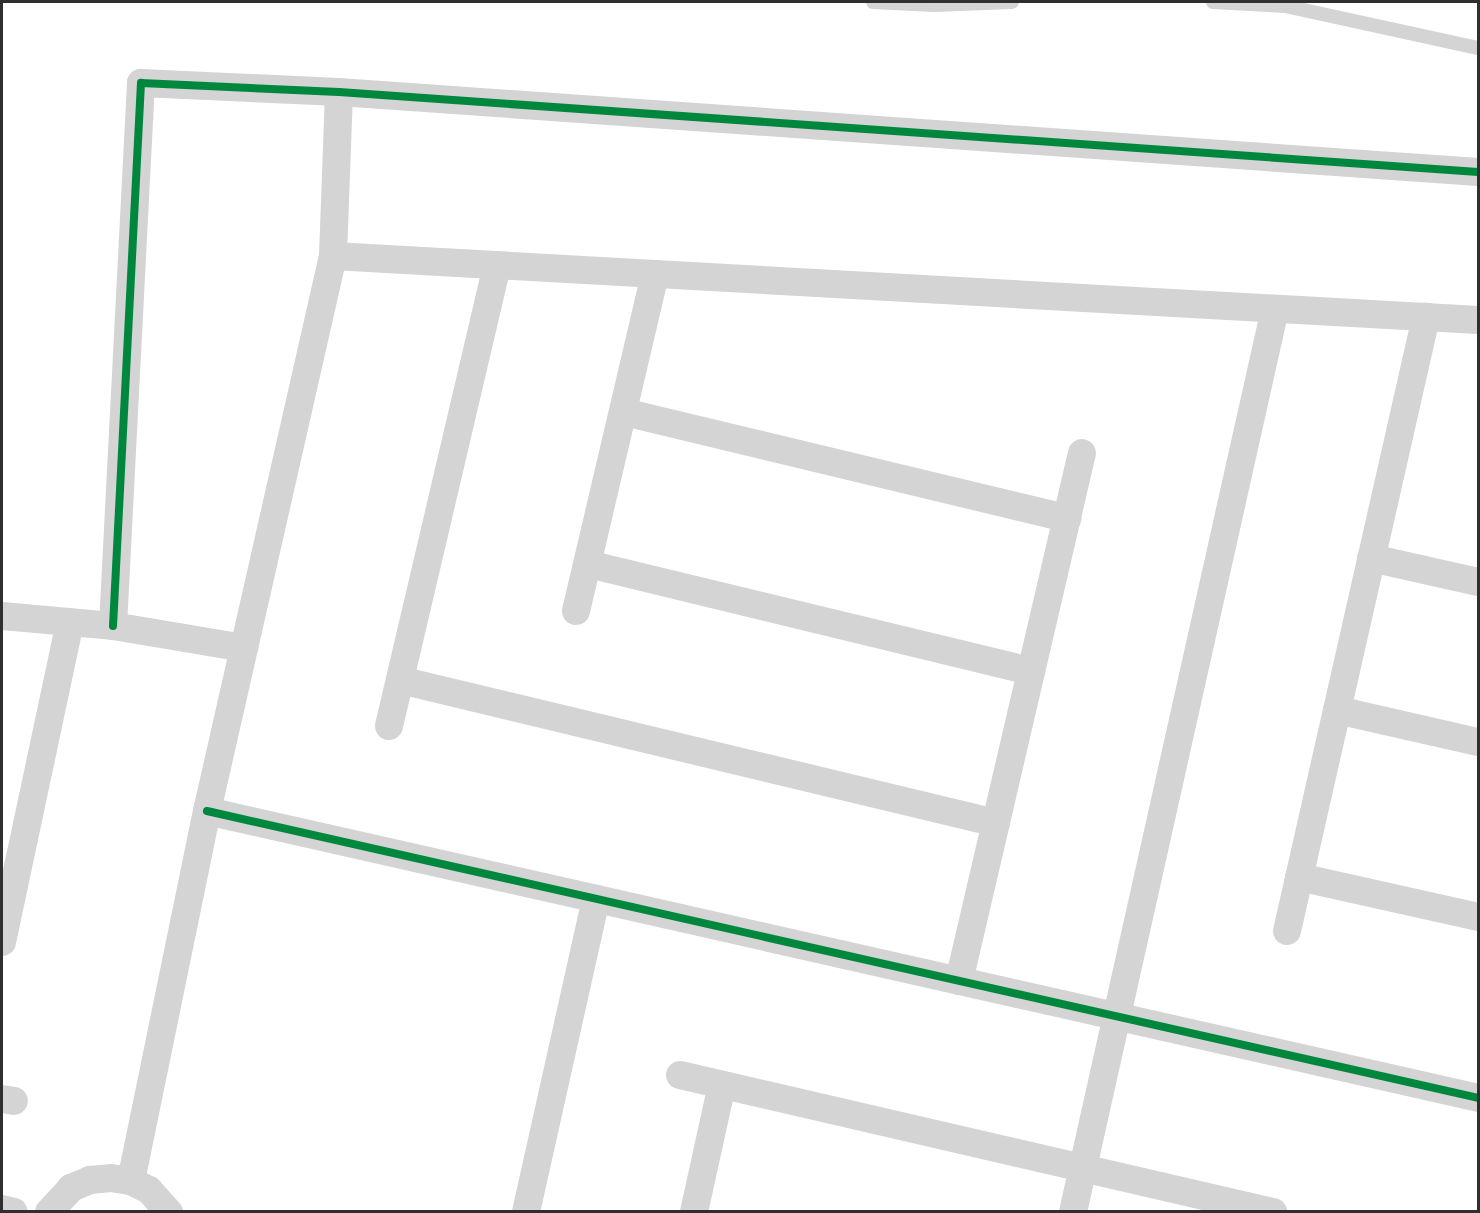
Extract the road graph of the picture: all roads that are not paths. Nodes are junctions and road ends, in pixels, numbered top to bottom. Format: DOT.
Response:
graph roads {
  1 [pos="873,2"];
  2 [pos="1012,2"];
  3 [pos="1213,2"];
  4 [pos="1479,48"];
  5 [pos="339,92"];
  6 [pos="1479,172"];
  7 [pos="333,256"];
  8 [pos="497,265"];
  9 [pos="655,274"];
  10 [pos="1275,309"];
  11 [pos="1426,317"];
  12 [pos="1479,320"];
  13 [pos="624,412"];
  14 [pos="1082,453"];
  15 [pos="1067,518"];
  16 [pos="1371,558"];
  17 [pos="588,564"];
  18 [pos="1479,582"];
  19 [pos="576,611"];
  20 [pos="2,616"];
  21 [pos="70,622"];
  22 [pos="113,626"];
  23 [pos="244,648"];
  24 [pos="1031,671"];
  25 [pos="400,680"];
  26 [pos="1337,710"];
  27 [pos="389,726"];
  28 [pos="1479,742"];
  29 [pos="207,811"];
  30 [pos="996,823"];
  31 [pos="1299,877"];
  32 [pos="596,899"];
  33 [pos="1479,916"];
  34 [pos="1287,931"];
  35 [pos="2,942"];
  36 [pos="959,981"];
  37 [pos="1116,1017"];
  38 [pos="680,1076"];
  39 [pos="722,1085"];
  40 [pos="1479,1098"];
  41 [pos="1082,1168"];
  42 [pos="131,1181"];
  43 [pos="2,1209"];
  44 [pos="14,1212"];
  45 [pos="49,1212"];
  46 [pos="169,1212"];
  47 [pos="526,1212"];
  48 [pos="693,1212"];
  49 [pos="1073,1212"];
  50 [pos="1273,1212"];
  1 -- 2 [label="lane"];
  3 -- 4 [label="lane"];
  5 -- 6 [label="street"];
  5 -- 7 [label="street"];
  5 -- 22 [label="street"];
  7 -- 8 [label="street"];
  7 -- 23 [label="street"];
  8 -- 9 [label="street"];
  8 -- 25 [label="street"];
  9 -- 10 [label="street"];
  9 -- 13 [label="street"];
  10 -- 11 [label="street"];
  10 -- 37 [label="street"];
  11 -- 12 [label="street"];
  11 -- 16 [label="street"];
  13 -- 15 [label="street"];
  13 -- 17 [label="street"];
  14 -- 15 [label="street"];
  15 -- 24 [label="street"];
  16 -- 18 [label="street"];
  16 -- 26 [label="street"];
  17 -- 19 [label="street"];
  17 -- 24 [label="street"];
  20 -- 21 [label="street"];
  21 -- 22 [label="street"];
  21 -- 35 [label="street"];
  22 -- 23 [label="street"];
  23 -- 29 [label="street"];
  24 -- 30 [label="street"];
  25 -- 27 [label="street"];
  25 -- 30 [label="street"];
  26 -- 28 [label="street"];
  26 -- 31 [label="street"];
  29 -- 32 [label="street"];
  29 -- 42 [label="street"];
  30 -- 36 [label="street"];
  31 -- 33 [label="street"];
  31 -- 34 [label="street"];
  32 -- 36 [label="street"];
  32 -- 47 [label="street"];
  36 -- 37 [label="street"];
  37 -- 40 [label="street"];
  37 -- 41 [label="street"];
  38 -- 39 [label="street"];
  39 -- 41 [label="street"];
  39 -- 48 [label="street"];
  41 -- 49 [label="street"];
  41 -- 50 [label="street"];
  42 -- 45 [label="street"];
  42 -- 46 [label="street"];
  43 -- 44 [label="street"];
}
